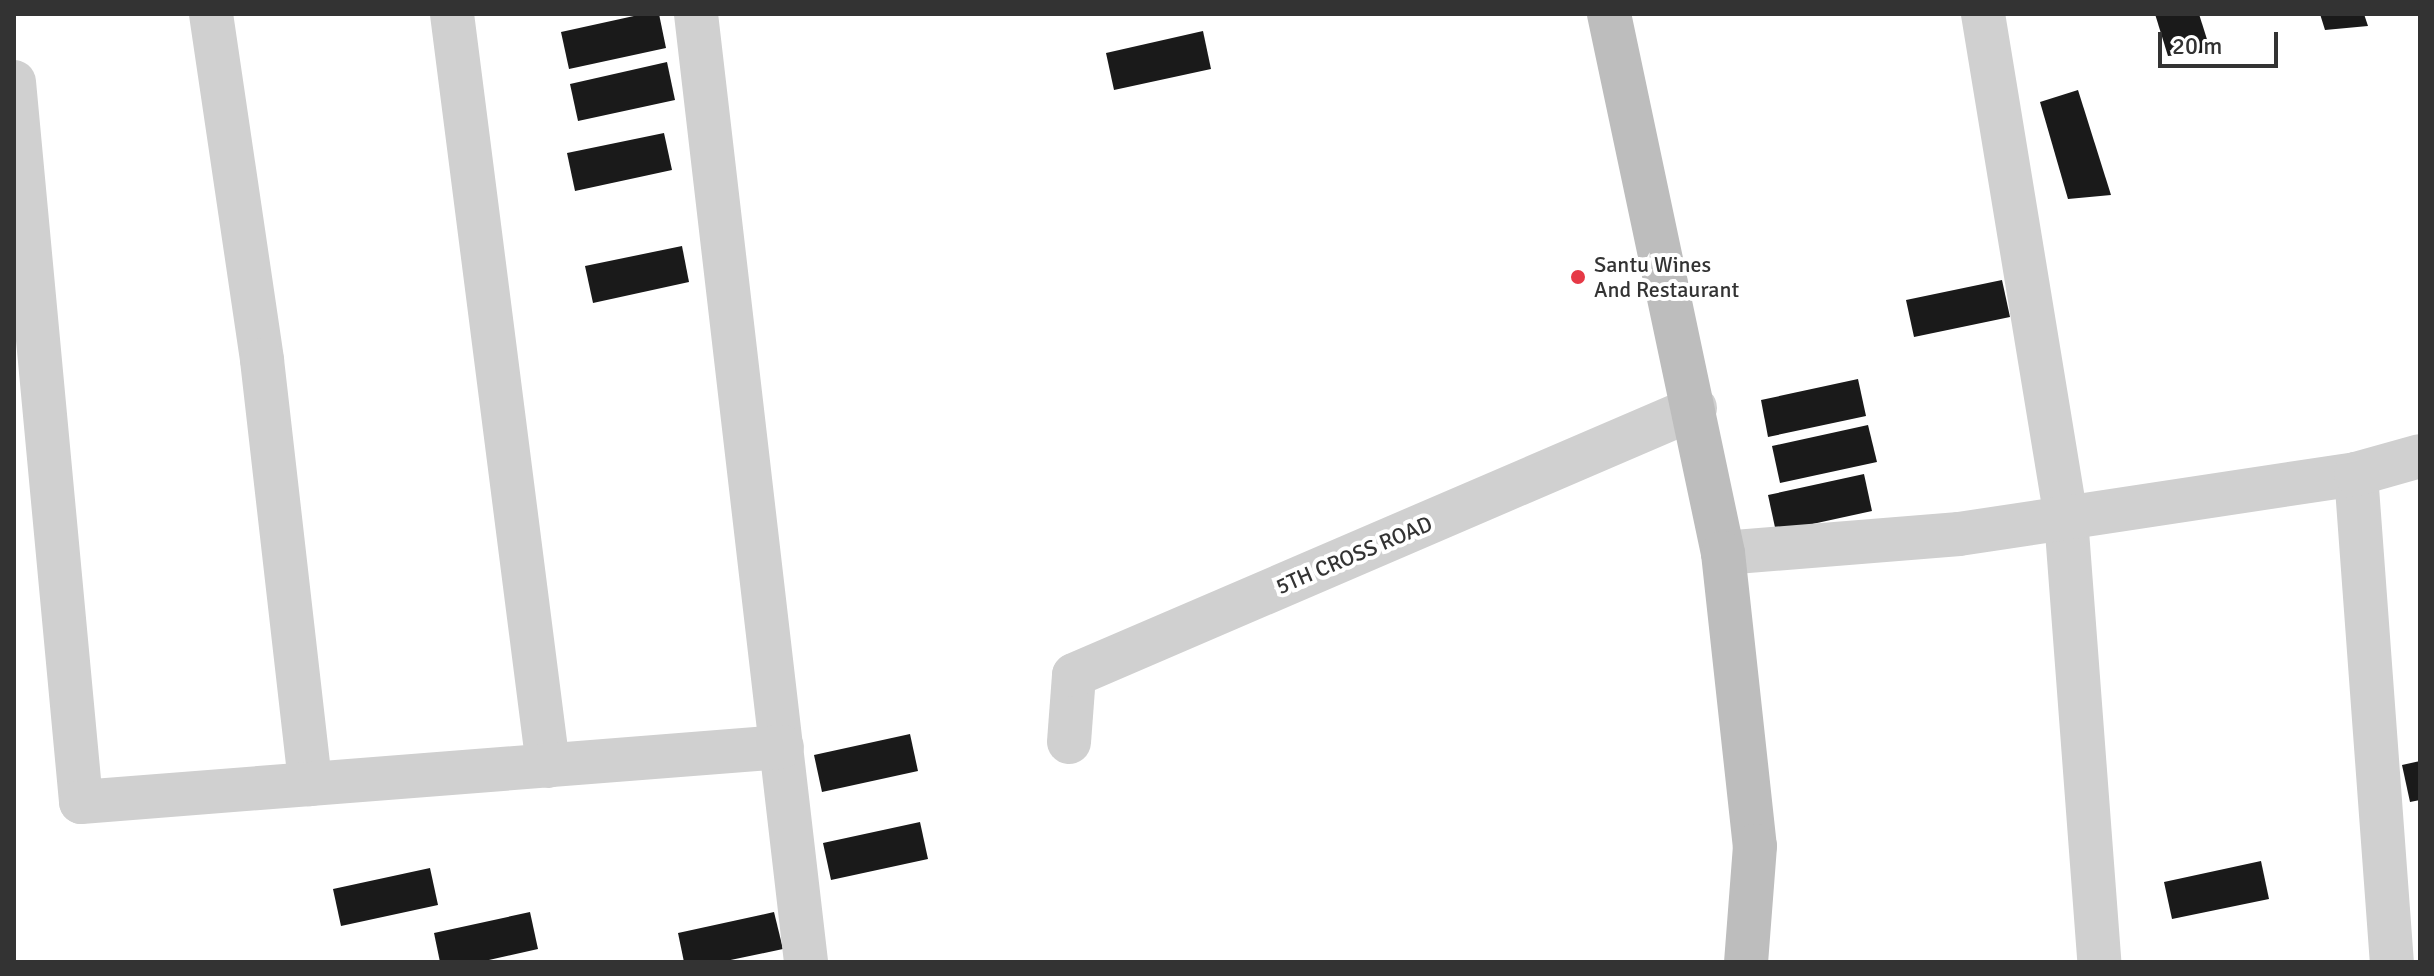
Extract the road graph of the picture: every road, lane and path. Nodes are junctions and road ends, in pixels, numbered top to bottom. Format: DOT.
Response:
graph roads {
  1 [pos="211,14"];
  2 [pos="452,14"];
  3 [pos="696,14"];
  4 [pos="1609,14"];
  5 [pos="1983,14"];
  6 [pos="14,82"];
  7 [pos="1695,408"];
  8 [pos="2420,456"];
  9 [pos="2356,474"];
  10 [pos="2066,518"];
  11 [pos="1723,553"];
  12 [pos="1069,742"];
  13 [pos="782,747"];
  14 [pos="548,766"];
  15 [pos="310,784"];
  16 [pos="806,962"];
  17 [pos="1746,962"];
  18 [pos="2099,962"];
  19 [pos="2392,962"];
  1 -- 15 [label="street"];
  2 -- 14 [label="street"];
  3 -- 13 [label="street"];
  4 -- 7 [label="main road"];
  5 -- 10 [label="street"];
  6 -- 15 [label="street"];
  7 -- 11 [label="main road"];
  7 -- 12 [label="street, 5TH CROSS ROAD"];
  8 -- 9 [label="street"];
  9 -- 10 [label="street"];
  9 -- 19 [label="street"];
  10 -- 11 [label="street"];
  10 -- 18 [label="street"];
  11 -- 17 [label="main road"];
  13 -- 14 [label="street"];
  13 -- 16 [label="street"];
  14 -- 15 [label="street"];
}
